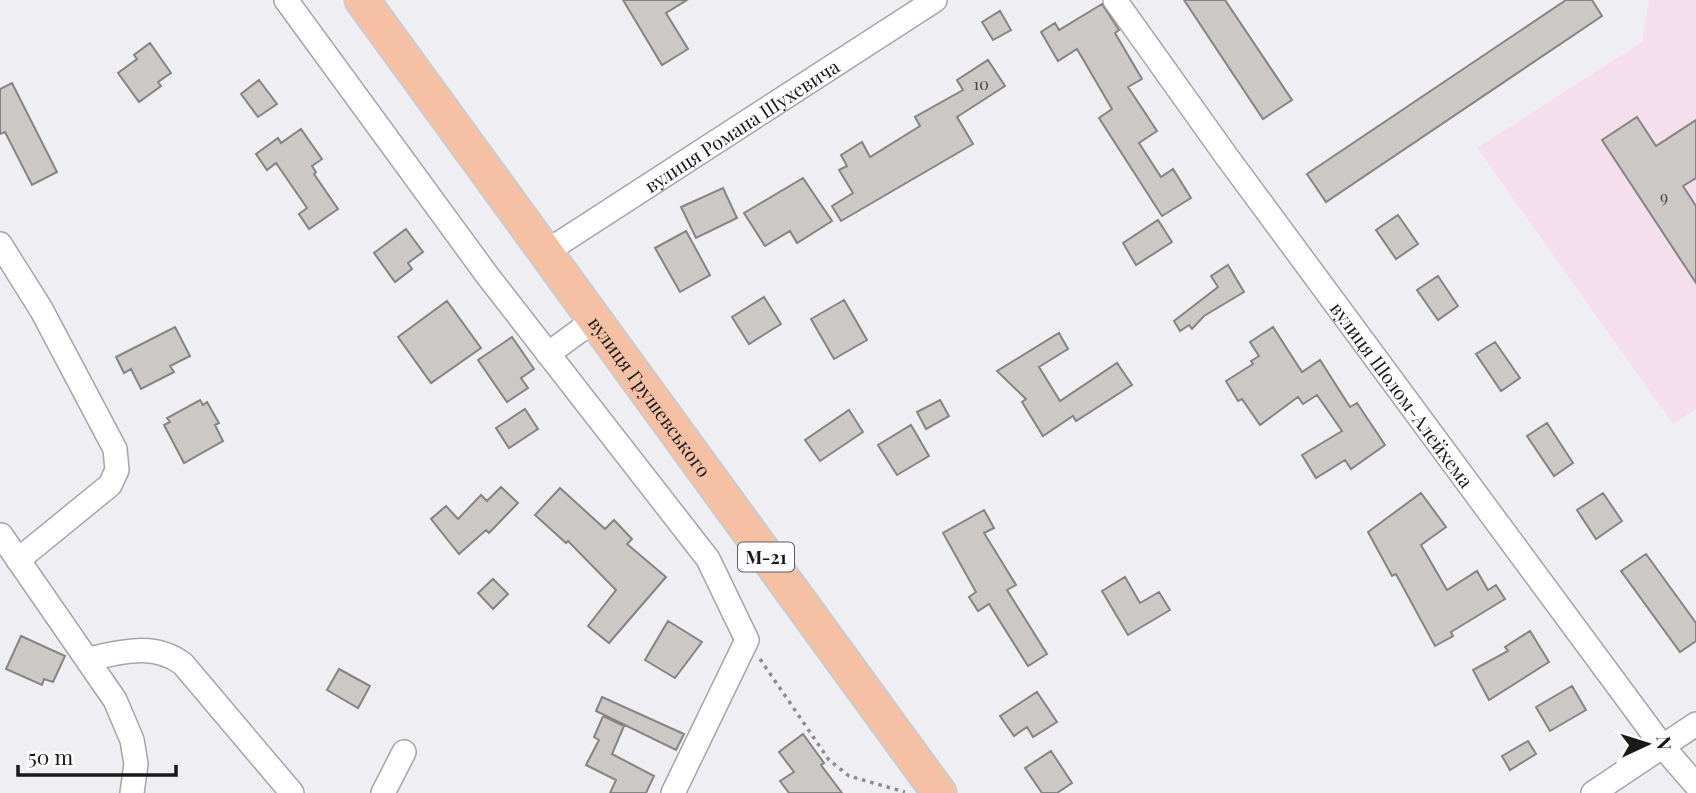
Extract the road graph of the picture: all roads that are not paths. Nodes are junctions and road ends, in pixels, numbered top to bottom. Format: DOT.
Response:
graph roads {
  1 [pos="286,0"];
  2 [pos="362,0"];
  3 [pos="935,0"];
  4 [pos="1115,0"];
  5 [pos="0,244"];
  6 [pos="546,252"];
  7 [pos="594,320"];
  8 [pos="548,354"];
  9 [pos="0,536"];
  10 [pos="19,560"];
  11 [pos="88,659"];
  12 [pos="1696,724"];
  13 [pos="1663,747"];
  14 [pos="404,752"];
  15 [pos="1696,785"];
  16 [pos="132,793"];
  17 [pos="292,793"];
  18 [pos="383,793"];
  19 [pos="673,793"];
  20 [pos="939,793"];
  21 [pos="1593,793"];
  1 -- 8 [label="street"];
  2 -- 6 [label="highway, вулиця Грушевського / М-21"];
  3 -- 6 [label="street, вулиця Романа Шухевича"];
  4 -- 13 [label="street, вулиця Шолом-Алейхема"];
  5 -- 10 [label="street"];
  6 -- 7 [label="highway, вулиця Грушевського / М-21"];
  7 -- 8 [label="street"];
  7 -- 20 [label="highway, вулиця Грушевського / М-21"];
  8 -- 19 [label="street"];
  9 -- 10 [label="street"];
  10 -- 11 [label="street"];
  11 -- 16 [label="street"];
  11 -- 17 [label="street"];
  12 -- 13 [label="street"];
  13 -- 15 [label="street, вулиця Шолом-Алейхема"];
  13 -- 21 [label="street"];
  14 -- 18 [label="street"];
}
